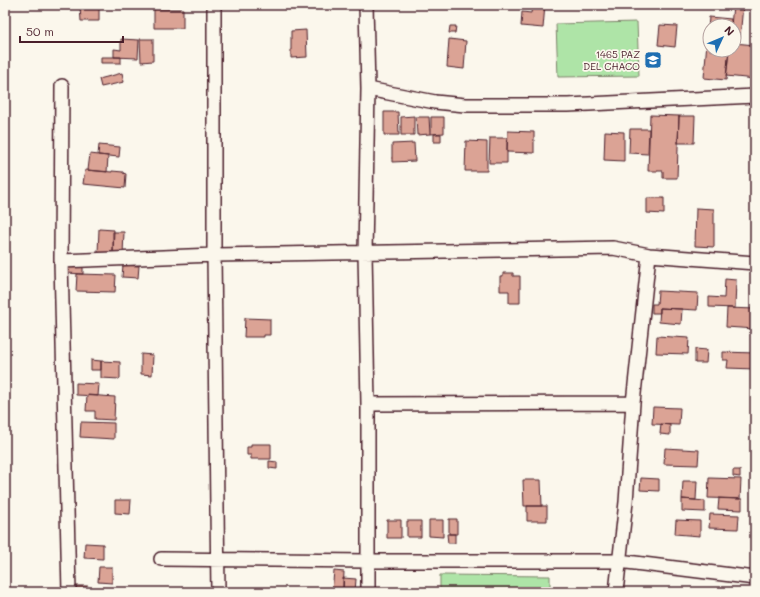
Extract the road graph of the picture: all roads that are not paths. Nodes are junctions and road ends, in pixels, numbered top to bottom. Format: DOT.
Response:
graph roads {
  1 [pos="214,5"];
  2 [pos="366,5"];
  3 [pos="62,86"];
  4 [pos="368,89"];
  5 [pos="755,96"];
  6 [pos="365,253"];
  7 [pos="214,255"];
  8 [pos="648,255"];
  9 [pos="61,261"];
  10 [pos="755,263"];
  11 [pos="633,403"];
  12 [pos="368,404"];
  13 [pos="161,559"];
  14 [pos="217,559"];
  15 [pos="367,561"];
  16 [pos="619,561"];
  17 [pos="755,578"];
  18 [pos="69,592"];
  19 [pos="218,592"];
  20 [pos="368,592"];
  21 [pos="616,592"];
  1 -- 7 [label="street"];
  2 -- 4 [label="street"];
  3 -- 9 [label="street"];
  4 -- 5 [label="street"];
  4 -- 6 [label="street"];
  6 -- 7 [label="street"];
  6 -- 8 [label="street"];
  6 -- 12 [label="street"];
  7 -- 9 [label="street"];
  7 -- 14 [label="street"];
  8 -- 10 [label="street"];
  8 -- 11 [label="street"];
  9 -- 18 [label="street"];
  11 -- 12 [label="street"];
  11 -- 16 [label="street"];
  12 -- 15 [label="street"];
  13 -- 14 [label="street"];
  14 -- 15 [label="street"];
  14 -- 19 [label="street"];
  15 -- 16 [label="street"];
  15 -- 20 [label="street"];
  16 -- 17 [label="street"];
  16 -- 21 [label="street"];
}
